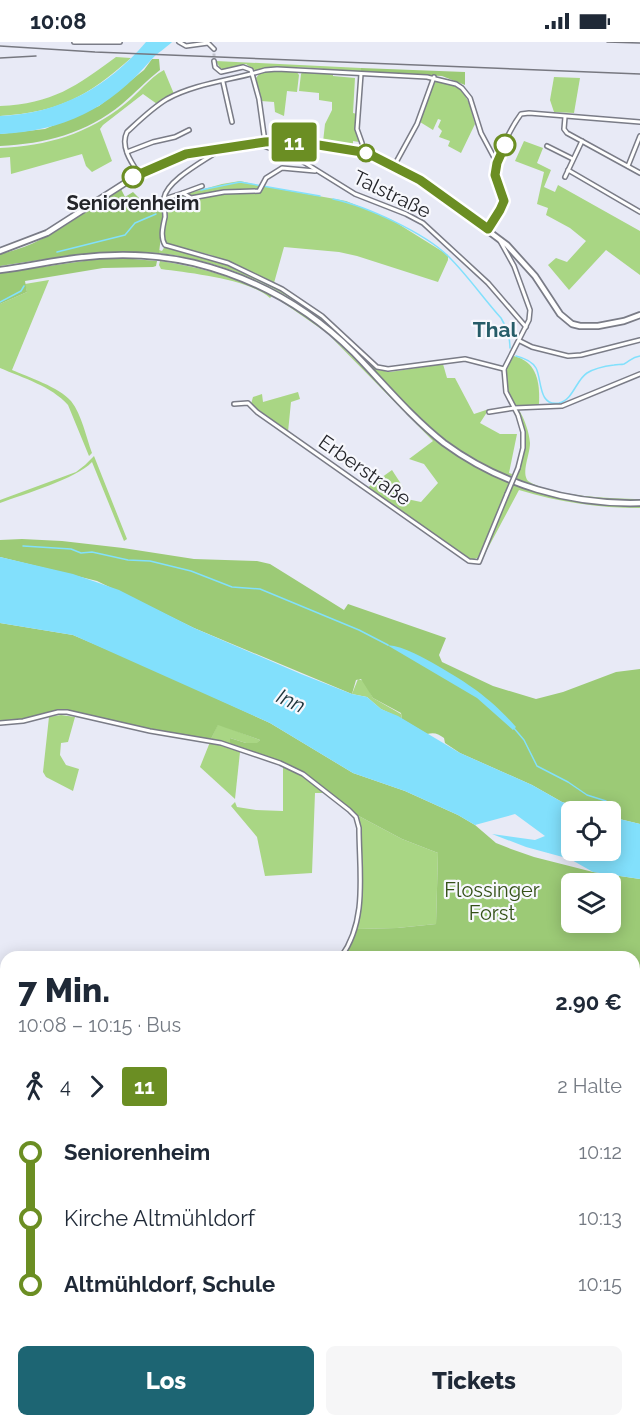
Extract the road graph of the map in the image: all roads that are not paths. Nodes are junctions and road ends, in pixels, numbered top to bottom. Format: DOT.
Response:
graph roads {
  1 [pos="74,42"];
  2 [pos="120,42"];
  3 [pos="179,42"];
  4 [pos="214,49"];
  5 [pos="214,61"];
  6 [pos="252,74"];
  7 [pos="361,74"];
  8 [pos="434,77"];
  9 [pos="223,82"];
  10 [pos="565,116"];
  11 [pos="232,122"];
  12 [pos="640,122"];
  13 [pos="189,130"];
  14 [pos="640,136"];
  15 [pos="582,141"];
  16 [pos="265,142"];
  17 [pos="256,143"];
  18 [pos="547,146"];
  19 [pos="220,150"];
  20 [pos="127,152"];
  21 [pos="362,152"];
  22 [pos="573,159"];
  23 [pos="497,163"];
  24 [pos="394,166"];
  25 [pos="628,166"];
  26 [pos="568,170"];
  27 [pos="317,171"];
  28 [pos="640,173"];
  29 [pos="139,174"];
  30 [pos="565,177"];
  31 [pos="202,186"];
  32 [pos="183,194"];
  33 [pos="164,200"];
  34 [pos="149,204"];
  35 [pos="640,212"];
  36 [pos="488,229"];
  37 [pos="499,237"];
  38 [pos="0,251"];
  39 [pos="0,270"];
  40 [pos="640,315"];
  41 [pos="526,327"];
  42 [pos="640,339"];
  43 [pos="520,341"];
  44 [pos="504,369"];
  45 [pos="640,374"];
  46 [pos="234,404"];
  47 [pos="514,408"];
  48 [pos="489,412"];
  49 [pos="640,503"];
  50 [pos="0,723"];
  51 [pos="345,951"];
  1 -- 2 [label="street"];
  3 -- 4 [label="street"];
  5 -- 6 [label="street"];
  6 -- 7 [label="street"];
  6 -- 9 [label="street"];
  6 -- 16 [label="street"];
  7 -- 8 [label="street"];
  7 -- 21 [label="street"];
  8 -- 23 [label="street"];
  8 -- 24 [label="street"];
  9 -- 11 [label="street"];
  9 -- 20 [label="street"];
  10 -- 12 [label="street"];
  10 -- 15 [label="street"];
  10 -- 23 [label="street"];
  13 -- 20 [label="street"];
  14 -- 25 [label="street"];
  15 -- 22 [label="street"];
  15 -- 25 [label="street"];
  16 -- 17 [label="street"];
  16 -- 21 [label="street"];
  17 -- 19 [label="street"];
  17 -- 27 [label="street, Talstraße"];
  18 -- 22 [label="street"];
  19 -- 29 [label="street"];
  19 -- 33 [label="street"];
  20 -- 29 [label="street"];
  21 -- 24 [label="street"];
  22 -- 26 [label="street"];
  23 -- 36 [label="street"];
  24 -- 36 [label="street"];
  25 -- 28 [label="street"];
  26 -- 30 [label="street"];
  26 -- 35 [label="street"];
  27 -- 32 [label="street, Talstraße"];
  27 -- 41 [label="street, Talstraße"];
  29 -- 38 [label="street"];
  31 -- 32 [label="street, Talstraße"];
  32 -- 33 [label="street, Talstraße"];
  33 -- 34 [label="street, Talstraße"];
  33 -- 44 [label="street"];
  36 -- 37 [label="street"];
  37 -- 40 [label="street"];
  37 -- 41 [label="street"];
  39 -- 49 [label="street"];
  41 -- 43 [label="street"];
  42 -- 43 [label="street"];
  43 -- 44 [label="street"];
  44 -- 47 [label="street"];
  45 -- 47 [label="street"];
  46 -- 47 [label="street, Erberstraße, bridge"];
  47 -- 48 [label="street"];
  50 -- 51 [label="street"];
}
